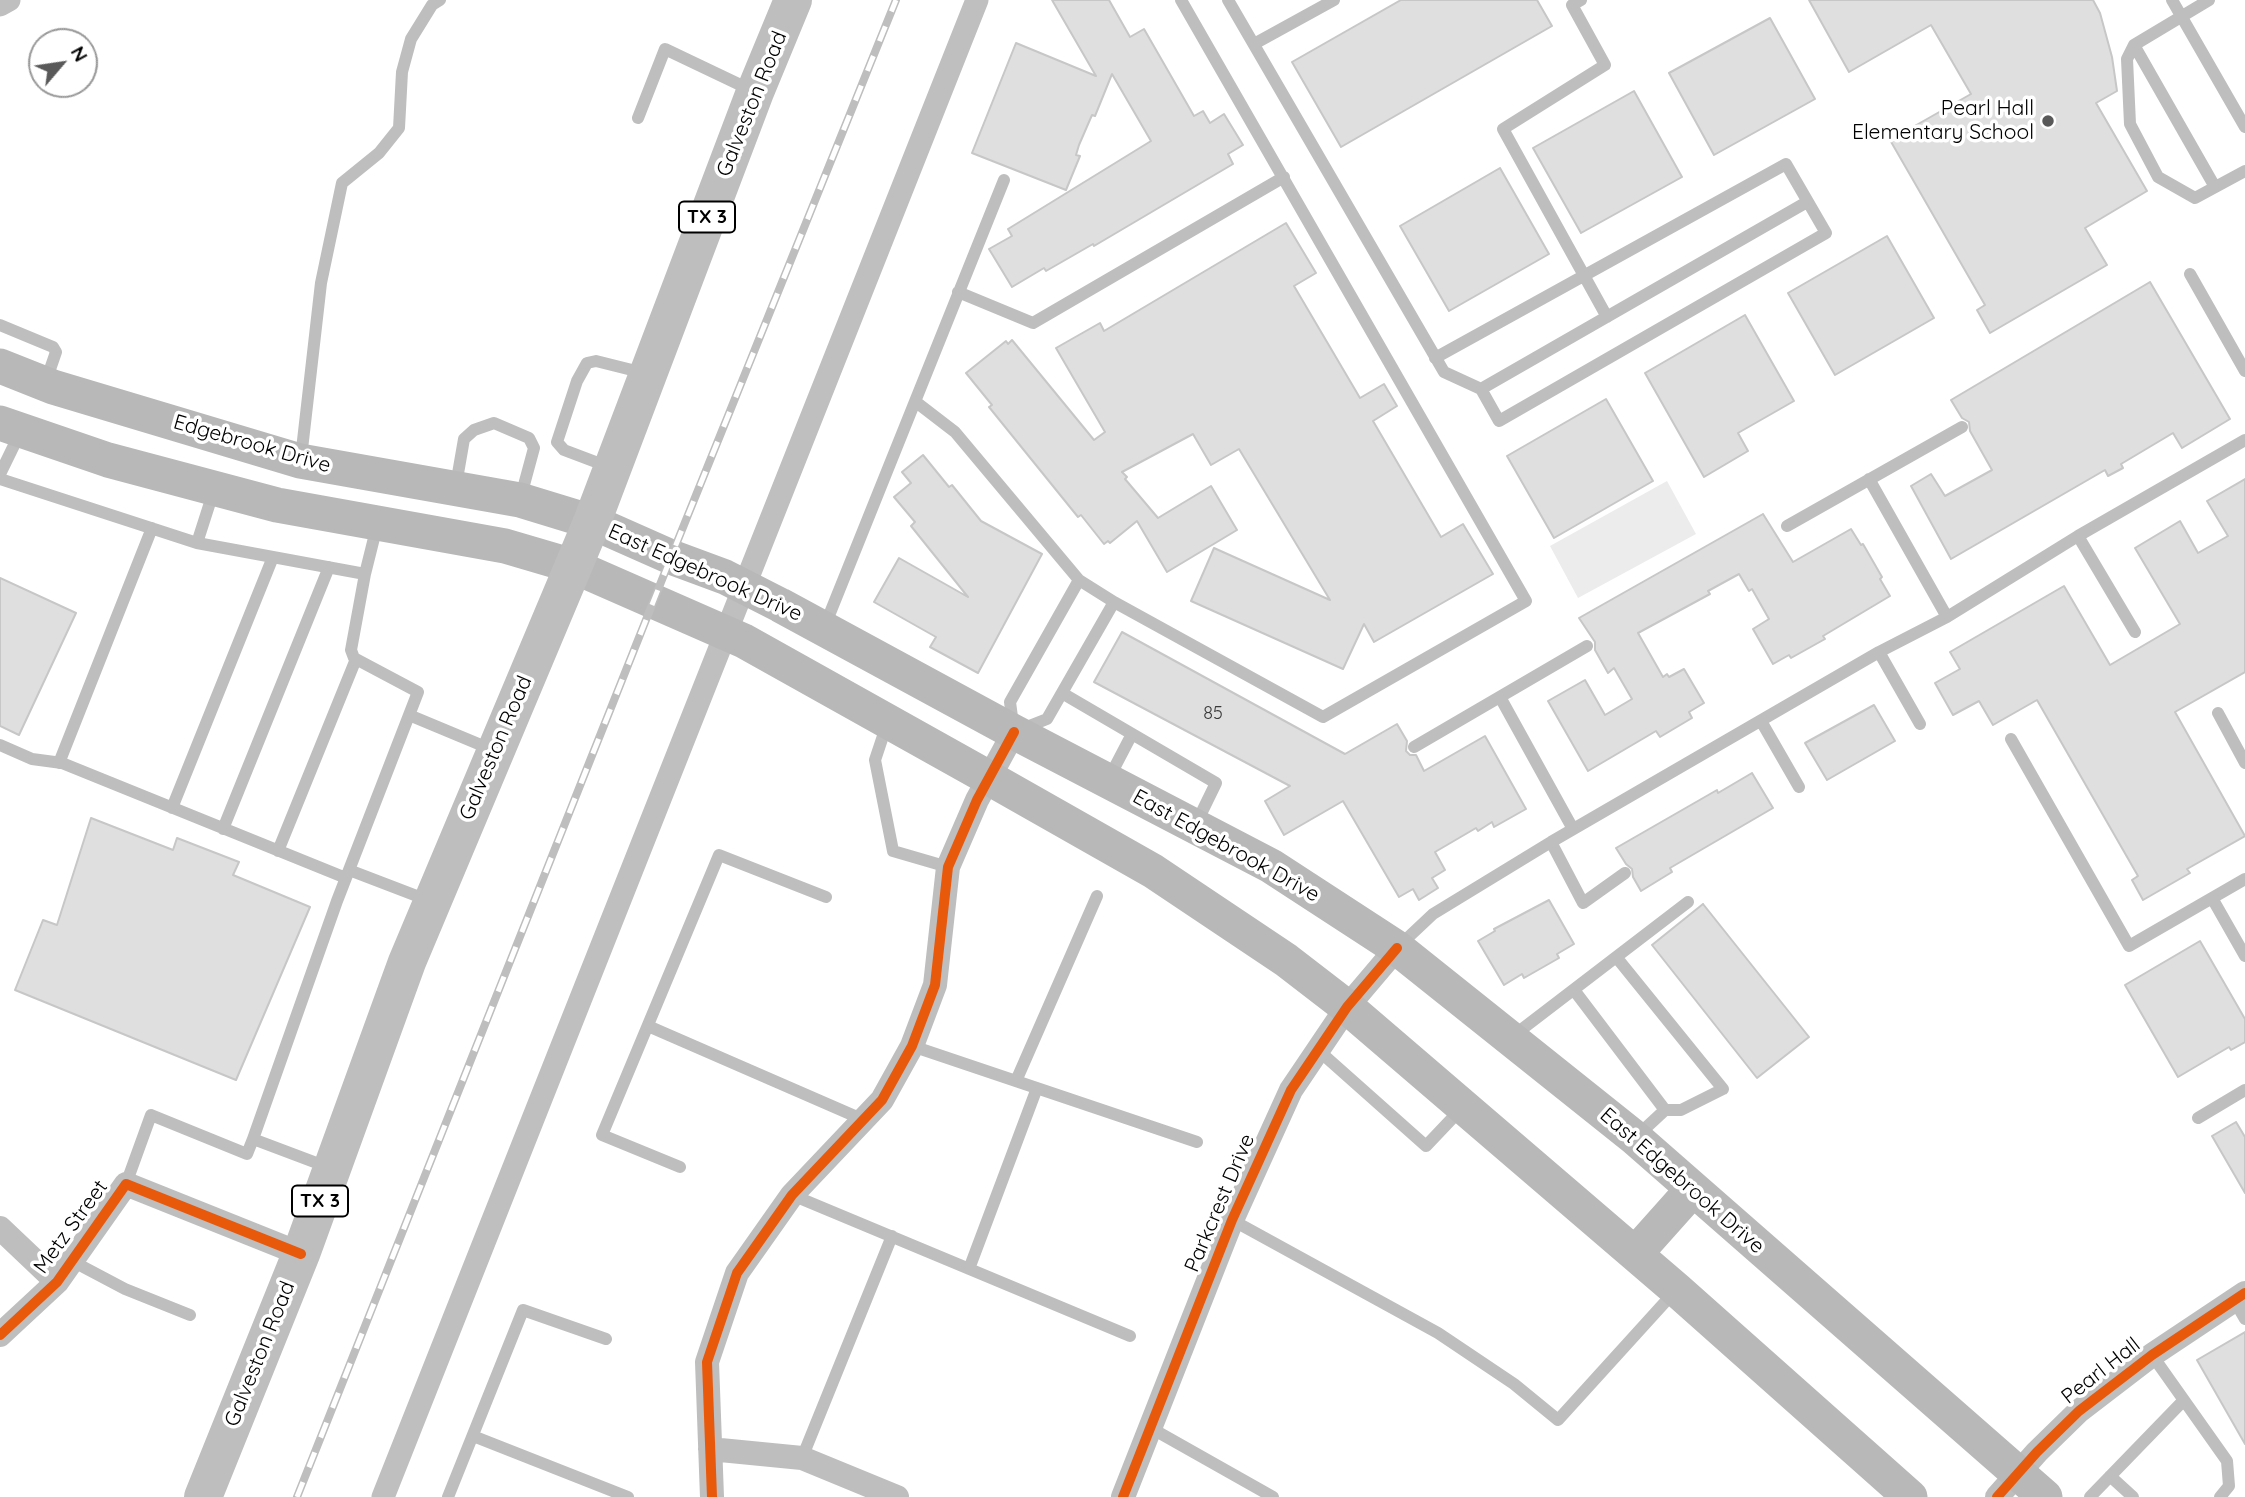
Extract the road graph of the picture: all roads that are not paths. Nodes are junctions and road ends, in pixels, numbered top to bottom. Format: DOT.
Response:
graph roads {
  1 [pos="440,0"];
  2 [pos="793,0"];
  3 [pos="1181,0"];
  4 [pos="1228,0"];
  5 [pos="1334,0"];
  6 [pos="1581,0"];
  7 [pos="2172,0"];
  8 [pos="2209,0"];
  9 [pos="2181,16"];
  10 [pos="1254,44"];
  11 [pos="2134,45"];
  12 [pos="755,92"];
  13 [pos="638,118"];
  14 [pos="2245,127"];
  15 [pos="2245,171"];
  16 [pos="1284,177"];
  17 [pos="1004,180"];
  18 [pos="2215,187"];
  19 [pos="1807,202"];
  20 [pos="2190,274"];
  21 [pos="1584,275"];
  22 [pos="958,292"];
  23 [pos="1607,317"];
  24 [pos="0,325"];
  25 [pos="1435,358"];
  26 [pos="0,366"];
  27 [pos="2244,366"];
  28 [pos="648,374"];
  29 [pos="45,383"];
  30 [pos="1481,389"];
  31 [pos="916,402"];
  32 [pos="11,427"];
  33 [pos="1962,427"];
  34 [pos="230,440"];
  35 [pos="2245,440"];
  36 [pos="557,442"];
  37 [pos="534,448"];
  38 [pos="300,461"];
  39 [pos="612,468"];
  40 [pos="0,474"];
  41 [pos="0,479"];
  42 [pos="1869,479"];
  43 [pos="215,487"];
  44 [pos="455,489"];
  45 [pos="520,500"];
  46 [pos="378,522"];
  47 [pos="592,522"];
  48 [pos="1787,526"];
  49 [pos="152,528"];
  50 [pos="2078,536"];
  51 [pos="197,542"];
  52 [pos="273,556"];
  53 [pos="573,566"];
  54 [pos="329,567"];
  55 [pos="365,574"];
  56 [pos="1079,580"];
  57 [pos="1114,602"];
  58 [pos="1947,617"];
  59 [pos="824,628"];
  60 [pos="2135,632"];
  61 [pos="1587,646"];
  62 [pos="1879,652"];
  63 [pos="356,659"];
  64 [pos="1062,693"];
  65 [pos="1500,697"];
  66 [pos="2218,713"];
  67 [pos="409,715"];
  68 [pos="1761,721"];
  69 [pos="888,722"];
  70 [pos="1920,724"];
  71 [pos="1014,732"];
  72 [pos="1132,734"];
  73 [pos="2011,739"];
  74 [pos="0,745"];
  75 [pos="1414,747"];
  76 [pos="495,751"];
  77 [pos="59,763"];
  78 [pos="2245,763"];
  79 [pos="989,778"];
  80 [pos="1107,781"];
  81 [pos="1799,788"];
  82 [pos="172,808"];
  83 [pos="1195,827"];
  84 [pos="223,829"];
  85 [pos="1573,830"];
  86 [pos="1550,842"];
  87 [pos="278,851"];
  88 [pos="948,867"];
  89 [pos="1625,873"];
  90 [pos="347,874"];
  91 [pos="2245,879"];
  92 [pos="1097,896"];
  93 [pos="826,897"];
  94 [pos="2212,898"];
  95 [pos="431,902"];
  96 [pos="1688,902"];
  97 [pos="1397,948"];
  98 [pos="2245,956"];
  99 [pos="1617,958"];
  100 [pos="1574,990"];
  101 [pos="1348,1007"];
  102 [pos="648,1026"];
  103 [pos="1511,1038"];
  104 [pos="912,1046"];
  105 [pos="1318,1050"];
  106 [pos="1016,1081"];
  107 [pos="1037,1088"];
  108 [pos="2245,1090"];
  109 [pos="1463,1107"];
  110 [pos="1665,1110"];
  111 [pos="2198,1118"];
  112 [pos="865,1120"];
  113 [pos="1635,1138"];
  114 [pos="253,1139"];
  115 [pos="1197,1142"];
  116 [pos="680,1167"];
  117 [pos="332,1168"];
  118 [pos="125,1184"];
  119 [pos="1693,1189"];
  120 [pos="792,1195"];
  121 [pos="1232,1220"];
  122 [pos="0,1228"];
  123 [pos="892,1236"];
  124 [pos="301,1254"];
  125 [pos="1635,1254"];
  126 [pos="72,1261"];
  127 [pos="969,1269"];
  128 [pos="57,1282"];
  129 [pos="1676,1290"];
  130 [pos="2241,1304"];
  131 [pos="190,1315"];
  132 [pos="0,1335"];
  133 [pos="1130,1336"];
  134 [pos="606,1339"];
  135 [pos="2152,1354"];
  136 [pos="2184,1400"];
  137 [pos="1149,1427"];
  138 [pos="472,1436"];
  139 [pos="710,1449"];
  140 [pos="802,1458"];
  141 [pos="2110,1476"];
  142 [pos="2007,1485"];
  143 [pos="203,1497"];
  144 [pos="448,1497"];
  145 [pos="628,1497"];
  146 [pos="712,1497"];
  147 [pos="897,1497"];
  148 [pos="1122,1497"];
  149 [pos="1273,1497"];
  150 [pos="1910,1497"];
  151 [pos="2045,1497"];
  152 [pos="2090,1497"];
  153 [pos="2133,1497"];
  154 [pos="2220,1497"];
  1 -- 38 [label="lane"];
  2 -- 12 [label="main road, Galveston Road / TX 3"];
  3 -- 16 [label="lane"];
  4 -- 10 [label="lane"];
  5 -- 10 [label="lane"];
  6 -- 21 [label="lane"];
  7 -- 9 [label="lane"];
  8 -- 9 [label="lane"];
  9 -- 11 [label="lane"];
  9 -- 14 [label="lane"];
  10 -- 25 [label="lane"];
  11 -- 18 [label="lane"];
  11 -- 18 [label="lane"];
  12 -- 13 [label="lane"];
  12 -- 28 [label="main road, Galveston Road / TX 3"];
  15 -- 18 [label="lane"];
  16 -- 22 [label="lane"];
  16 -- 57 [label="lane"];
  17 -- 22 [label="lane"];
  19 -- 21 [label="lane"];
  19 -- 23 [label="lane"];
  19 -- 30 [label="lane"];
  20 -- 27 [label="lane"];
  21 -- 23 [label="lane"];
  21 -- 25 [label="lane"];
  22 -- 31 [label="lane"];
  23 -- 30 [label="lane"];
  24 -- 29 [label="lane"];
  25 -- 30 [label="lane"];
  26 -- 29 [label="main road, Edgebrook Drive"];
  28 -- 36 [label="lane"];
  28 -- 39 [label="main road, Galveston Road / TX 3"];
  29 -- 34 [label="main road, Edgebrook Drive"];
  31 -- 56 [label="lane"];
  31 -- 59 [label="lane"];
  32 -- 40 [label="lane"];
  32 -- 43 [label="main road"];
  33 -- 42 [label="lane"];
  34 -- 38 [label="main road, Edgebrook Drive"];
  34 -- 43 [label="main road"];
  35 -- 50 [label="lane"];
  36 -- 37 [label="lane"];
  36 -- 39 [label="lane"];
  37 -- 44 [label="lane"];
  37 -- 45 [label="lane"];
  38 -- 44 [label="main road, Edgebrook Drive"];
  39 -- 47 [label="main road, Galveston Road / TX 3"];
  41 -- 49 [label="lane"];
  42 -- 48 [label="lane"];
  42 -- 58 [label="lane"];
  43 -- 46 [label="main road"];
  43 -- 51 [label="lane"];
  44 -- 45 [label="main road, Edgebrook Drive"];
  45 -- 47 [label="main road, Edgebrook Drive"];
  46 -- 53 [label="main road"];
  46 -- 55 [label="lane"];
  47 -- 53 [label="main road, Galveston Road / TX 3"];
  47 -- 59 [label="main road, East Edgebrook Drive"];
  49 -- 51 [label="lane"];
  49 -- 77 [label="lane"];
  50 -- 58 [label="lane"];
  50 -- 60 [label="lane"];
  51 -- 52 [label="lane"];
  52 -- 54 [label="lane"];
  52 -- 82 [label="lane"];
  53 -- 69 [label="main road"];
  53 -- 76 [label="main road, Galveston Road / TX 3"];
  54 -- 55 [label="lane"];
  54 -- 84 [label="lane"];
  55 -- 63 [label="lane"];
  56 -- 57 [label="lane"];
  56 -- 71 [label="lane"];
  57 -- 64 [label="lane"];
  58 -- 62 [label="lane"];
  59 -- 71 [label="main road, East Edgebrook Drive"];
  61 -- 65 [label="lane"];
  62 -- 68 [label="lane"];
  62 -- 70 [label="lane"];
  63 -- 67 [label="lane"];
  63 -- 87 [label="lane"];
  64 -- 71 [label="lane"];
  64 -- 72 [label="lane"];
  65 -- 75 [label="lane"];
  65 -- 85 [label="lane"];
  66 -- 78 [label="lane"];
  67 -- 76 [label="lane"];
  67 -- 90 [label="lane"];
  68 -- 81 [label="lane"];
  68 -- 85 [label="lane"];
  69 -- 79 [label="main road"];
  69 -- 88 [label="lane"];
  71 -- 79 [label="street"];
  71 -- 80 [label="main road, East Edgebrook Drive"];
  72 -- 80 [label="lane"];
  72 -- 83 [label="lane"];
  73 -- 94 [label="lane"];
  74 -- 77 [label="lane"];
  76 -- 95 [label="main road, Galveston Road / TX 3"];
  77 -- 82 [label="lane"];
  79 -- 88 [label="street"];
  79 -- 101 [label="main road"];
  80 -- 83 [label="main road, East Edgebrook Drive"];
  82 -- 84 [label="lane"];
  83 -- 97 [label="main road, East Edgebrook Drive"];
  84 -- 87 [label="lane"];
  85 -- 86 [label="lane"];
  86 -- 89 [label="lane"];
  86 -- 97 [label="lane"];
  87 -- 90 [label="lane"];
  88 -- 104 [label="street"];
  90 -- 95 [label="lane"];
  90 -- 114 [label="lane"];
  91 -- 94 [label="lane"];
  92 -- 106 [label="lane"];
  93 -- 102 [label="lane"];
  94 -- 98 [label="lane"];
  95 -- 117 [label="main road, Galveston Road / TX 3"];
  96 -- 99 [label="lane"];
  97 -- 101 [label="street, Parkcrest Drive"];
  97 -- 103 [label="main road, East Edgebrook Drive"];
  99 -- 100 [label="lane"];
  99 -- 110 [label="lane"];
  100 -- 103 [label="lane"];
  100 -- 110 [label="lane"];
  101 -- 105 [label="street, Parkcrest Drive"];
  101 -- 109 [label="main road"];
  102 -- 112 [label="lane"];
  102 -- 116 [label="lane"];
  103 -- 113 [label="main road, East Edgebrook Drive"];
  104 -- 106 [label="lane"];
  104 -- 112 [label="street"];
  105 -- 109 [label="lane"];
  105 -- 121 [label="street, Parkcrest Drive"];
  106 -- 107 [label="lane"];
  107 -- 115 [label="lane"];
  107 -- 127 [label="lane"];
  108 -- 111 [label="lane"];
  109 -- 125 [label="main road"];
  110 -- 113 [label="lane"];
  112 -- 120 [label="street"];
  113 -- 119 [label="main road, East Edgebrook Drive"];
  114 -- 117 [label="lane"];
  114 -- 118 [label="lane"];
  117 -- 124 [label="main road, Galveston Road / TX 3"];
  118 -- 124 [label="street, Metz Street"];
  118 -- 126 [label="street, Metz Street"];
  119 -- 125 [label="main road"];
  119 -- 142 [label="main road, East Edgebrook Drive"];
  120 -- 123 [label="lane"];
  120 -- 139 [label="street"];
  121 -- 129 [label="lane"];
  121 -- 137 [label="street, Parkcrest Drive"];
  122 -- 128 [label="street"];
  123 -- 127 [label="lane"];
  123 -- 140 [label="lane"];
  124 -- 143 [label="main road, Galveston Road / TX 3"];
  125 -- 129 [label="main road"];
  126 -- 128 [label="street, Metz Street"];
  126 -- 131 [label="lane"];
  127 -- 133 [label="lane"];
  128 -- 132 [label="street, Metz Street"];
  129 -- 150 [label="main road"];
  130 -- 135 [label="street, Pearl Hall"];
  134 -- 138 [label="lane"];
  135 -- 136 [label="lane"];
  135 -- 142 [label="street, Pearl Hall"];
  136 -- 141 [label="lane"];
  136 -- 154 [label="lane"];
  137 -- 148 [label="street, Parkcrest Drive"];
  137 -- 149 [label="lane"];
  138 -- 144 [label="lane"];
  138 -- 145 [label="lane"];
  139 -- 140 [label="street"];
  139 -- 146 [label="street"];
  140 -- 147 [label="street"];
  141 -- 152 [label="lane"];
  141 -- 153 [label="lane"];
  142 -- 151 [label="main road, East Edgebrook Drive"];
}
